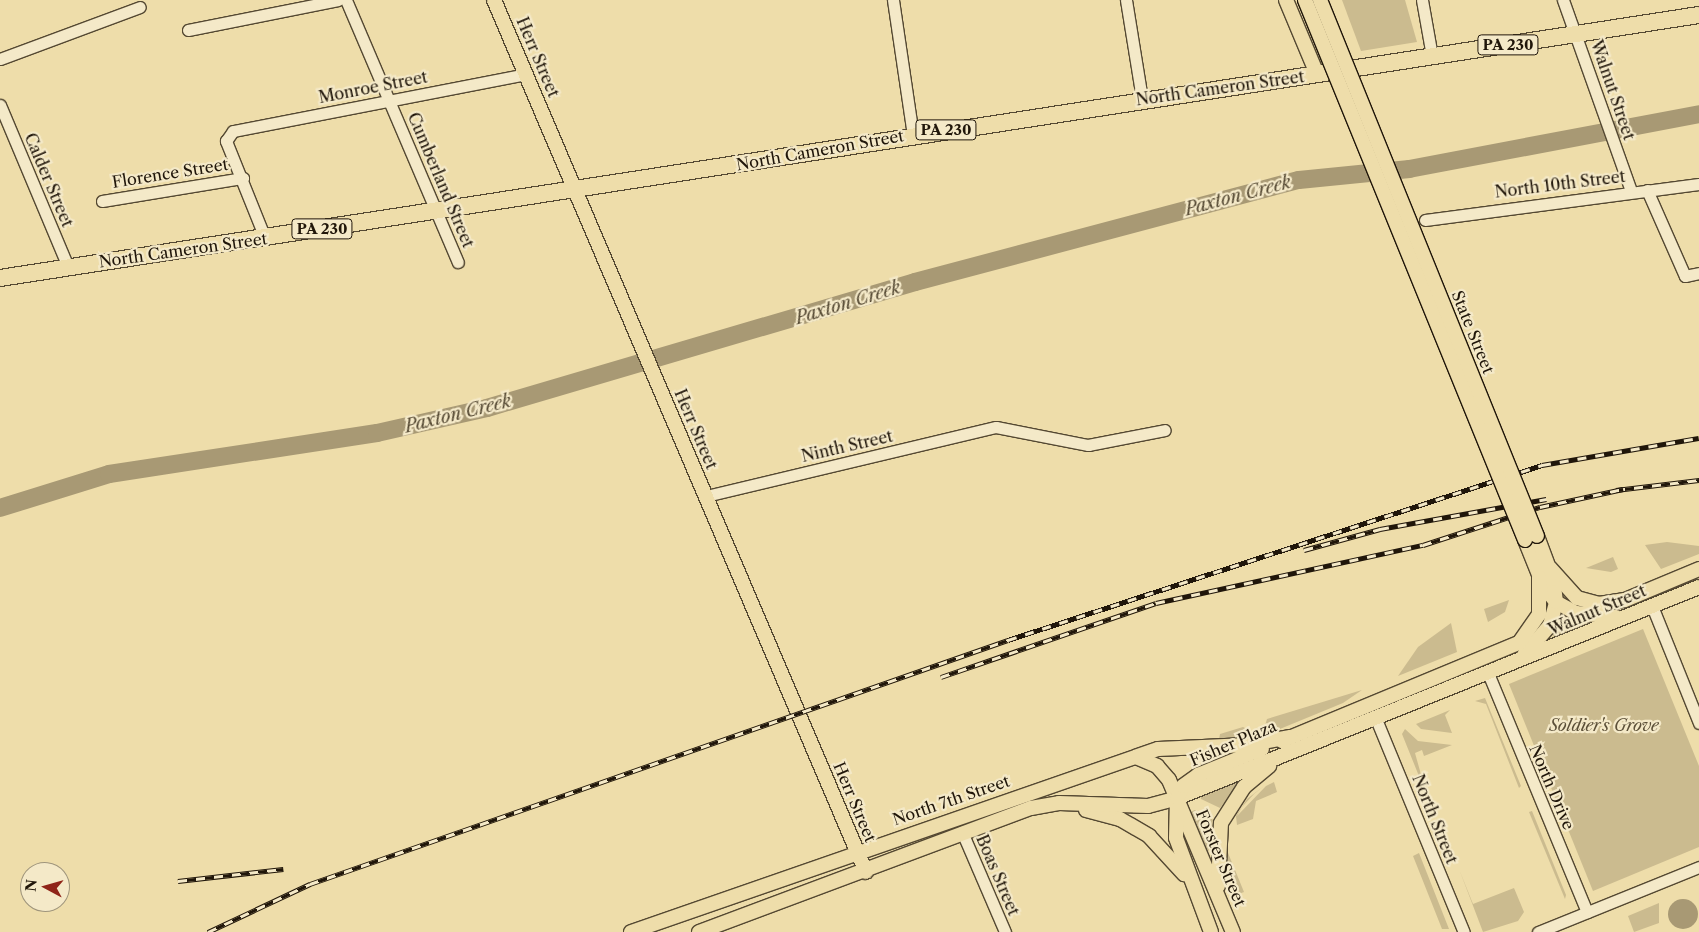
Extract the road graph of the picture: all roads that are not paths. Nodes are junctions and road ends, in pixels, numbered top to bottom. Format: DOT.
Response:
graph roads {
  1 [pos="338,0"];
  2 [pos="346,0"];
  3 [pos="494,0"];
  4 [pos="893,0"];
  5 [pos="1126,0"];
  6 [pos="1286,0"];
  7 [pos="1305,0"];
  8 [pos="1320,0"];
  9 [pos="1422,0"];
  10 [pos="1563,0"];
  11 [pos="140,7"];
  12 [pos="1699,15"];
  13 [pos="188,30"];
  14 [pos="1576,36"];
  15 [pos="1432,56"];
  16 [pos="0,58"];
  17 [pos="526,74"];
  18 [pos="1317,74"];
  19 [pos="1142,99"];
  20 [pos="389,100"];
  21 [pos="0,106"];
  22 [pos="913,135"];
  23 [pos="243,178"];
  24 [pos="1699,184"];
  25 [pos="1647,190"];
  26 [pos="576,192"];
  27 [pos="1631,192"];
  28 [pos="102,201"];
  29 [pos="436,211"];
  30 [pos="1425,220"];
  31 [pos="265,238"];
  32 [pos="458,262"];
  33 [pos="68,267"];
  34 [pos="1699,273"];
  35 [pos="0,278"];
  36 [pos="1165,430"];
  37 [pos="706,496"];
  38 [pos="1530,538"];
  39 [pos="1699,570"];
  40 [pos="1545,573"];
  41 [pos="1699,587"];
  42 [pos="1556,602"];
  43 [pos="1652,606"];
  44 [pos="1631,614"];
  45 [pos="1508,665"];
  46 [pos="1488,674"];
  47 [pos="1376,718"];
  48 [pos="1699,723"];
  49 [pos="1290,737"];
  50 [pos="1289,754"];
  51 [pos="1136,757"];
  52 [pos="1177,798"];
  53 [pos="1045,805"];
  54 [pos="962,832"];
  55 [pos="857,851"];
  56 [pos="1699,867"];
  57 [pos="866,872"];
  58 [pos="1195,892"];
  59 [pos="1221,901"];
  60 [pos="1587,912"];
  61 [pos="631,932"];
  62 [pos="700,932"];
  63 [pos="1005,932"];
  64 [pos="1211,932"];
  65 [pos="1233,932"];
  66 [pos="1464,932"];
  67 [pos="1538,932"];
  1 -- 13 [label="street"];
  2 -- 20 [label="street, Cumberland Street"];
  3 -- 17 [label="main road, Herr Street"];
  4 -- 22 [label="street"];
  5 -- 19 [label="street"];
  6 -- 18 [label="main road"];
  7 -- 38 [label="main road, State Street, bridge"];
  8 -- 38 [label="main road, State Street, bridge"];
  9 -- 15 [label="street"];
  10 -- 14 [label="street, Walnut Street"];
  11 -- 16 [label="street"];
  12 -- 14 [label="highway, North Cameron Street / PA 230"];
  14 -- 15 [label="highway, North Cameron Street / PA 230"];
  14 -- 27 [label="street, Walnut Street"];
  15 -- 18 [label="highway, North Cameron Street / PA 230"];
  17 -- 20 [label="street, Monroe Street"];
  17 -- 26 [label="main road, Herr Street"];
  18 -- 19 [label="highway, North Cameron Street / PA 230"];
  19 -- 22 [label="highway, North Cameron Street / PA 230"];
  20 -- 23 [label="street, Monroe Street"];
  20 -- 29 [label="street, Cumberland Street"];
  21 -- 33 [label="street, Calder Street"];
  22 -- 26 [label="highway, North Cameron Street / PA 230"];
  23 -- 28 [label="street, Florence Street"];
  23 -- 31 [label="street"];
  24 -- 25 [label="street, North 10th Street"];
  25 -- 27 [label="street, North 10th Street"];
  25 -- 34 [label="street"];
  26 -- 29 [label="highway, North Cameron Street / PA 230"];
  26 -- 37 [label="main road, Herr Street"];
  27 -- 30 [label="street, North 10th Street"];
  29 -- 31 [label="highway, North Cameron Street / PA 230"];
  29 -- 32 [label="street, Cumberland Street"];
  31 -- 33 [label="highway, North Cameron Street / PA 230"];
  33 -- 35 [label="highway, North Cameron Street / PA 230"];
  36 -- 37 [label="street, Ninth Street"];
  37 -- 55 [label="main road, Herr Street"];
  38 -- 40 [label="main road, State Street"];
  39 -- 40 [label="main road, Walnut Street"];
  40 -- 42 [label="main road, State Street"];
  40 -- 49 [label="main road, Fisher Plaza"];
  41 -- 43 [label="main road, Walnut Street"];
  42 -- 44 [label="main road"];
  42 -- 45 [label="main road, State Street"];
  43 -- 44 [label="main road, Walnut Street"];
  43 -- 48 [label="street"];
  44 -- 45 [label="main road, Walnut Street"];
  45 -- 46 [label="main road, Fisher Plaza"];
  46 -- 47 [label="main road, Fisher Plaza"];
  46 -- 60 [label="street, North Drive"];
  47 -- 50 [label="main road, Fisher Plaza"];
  47 -- 66 [label="street, North Street"];
  49 -- 51 [label="main road, North 7th Street"];
  49 -- 52 [label="main road, Fisher Plaza"];
  50 -- 52 [label="main road, Fisher Plaza"];
  50 -- 59 [label="main road"];
  51 -- 52 [label="main road, Forster Street"];
  51 -- 55 [label="main road, North 7th Street"];
  52 -- 53 [label="main road, North 7th Street"];
  52 -- 58 [label="main road, Forster Street"];
  52 -- 59 [label="main road, Forster Street"];
  53 -- 54 [label="main road, North 7th Street"];
  53 -- 58 [label="main road"];
  54 -- 57 [label="main road, North 7th Street"];
  54 -- 63 [label="street, Boas Street"];
  55 -- 57 [label="main road, Herr Street"];
  55 -- 61 [label="main road, North 7th Street"];
  56 -- 60 [label="street"];
  57 -- 62 [label="main road, North 7th Street"];
  58 -- 64 [label="main road, Forster Street"];
  59 -- 65 [label="main road, Forster Street"];
  60 -- 67 [label="street"];
}
